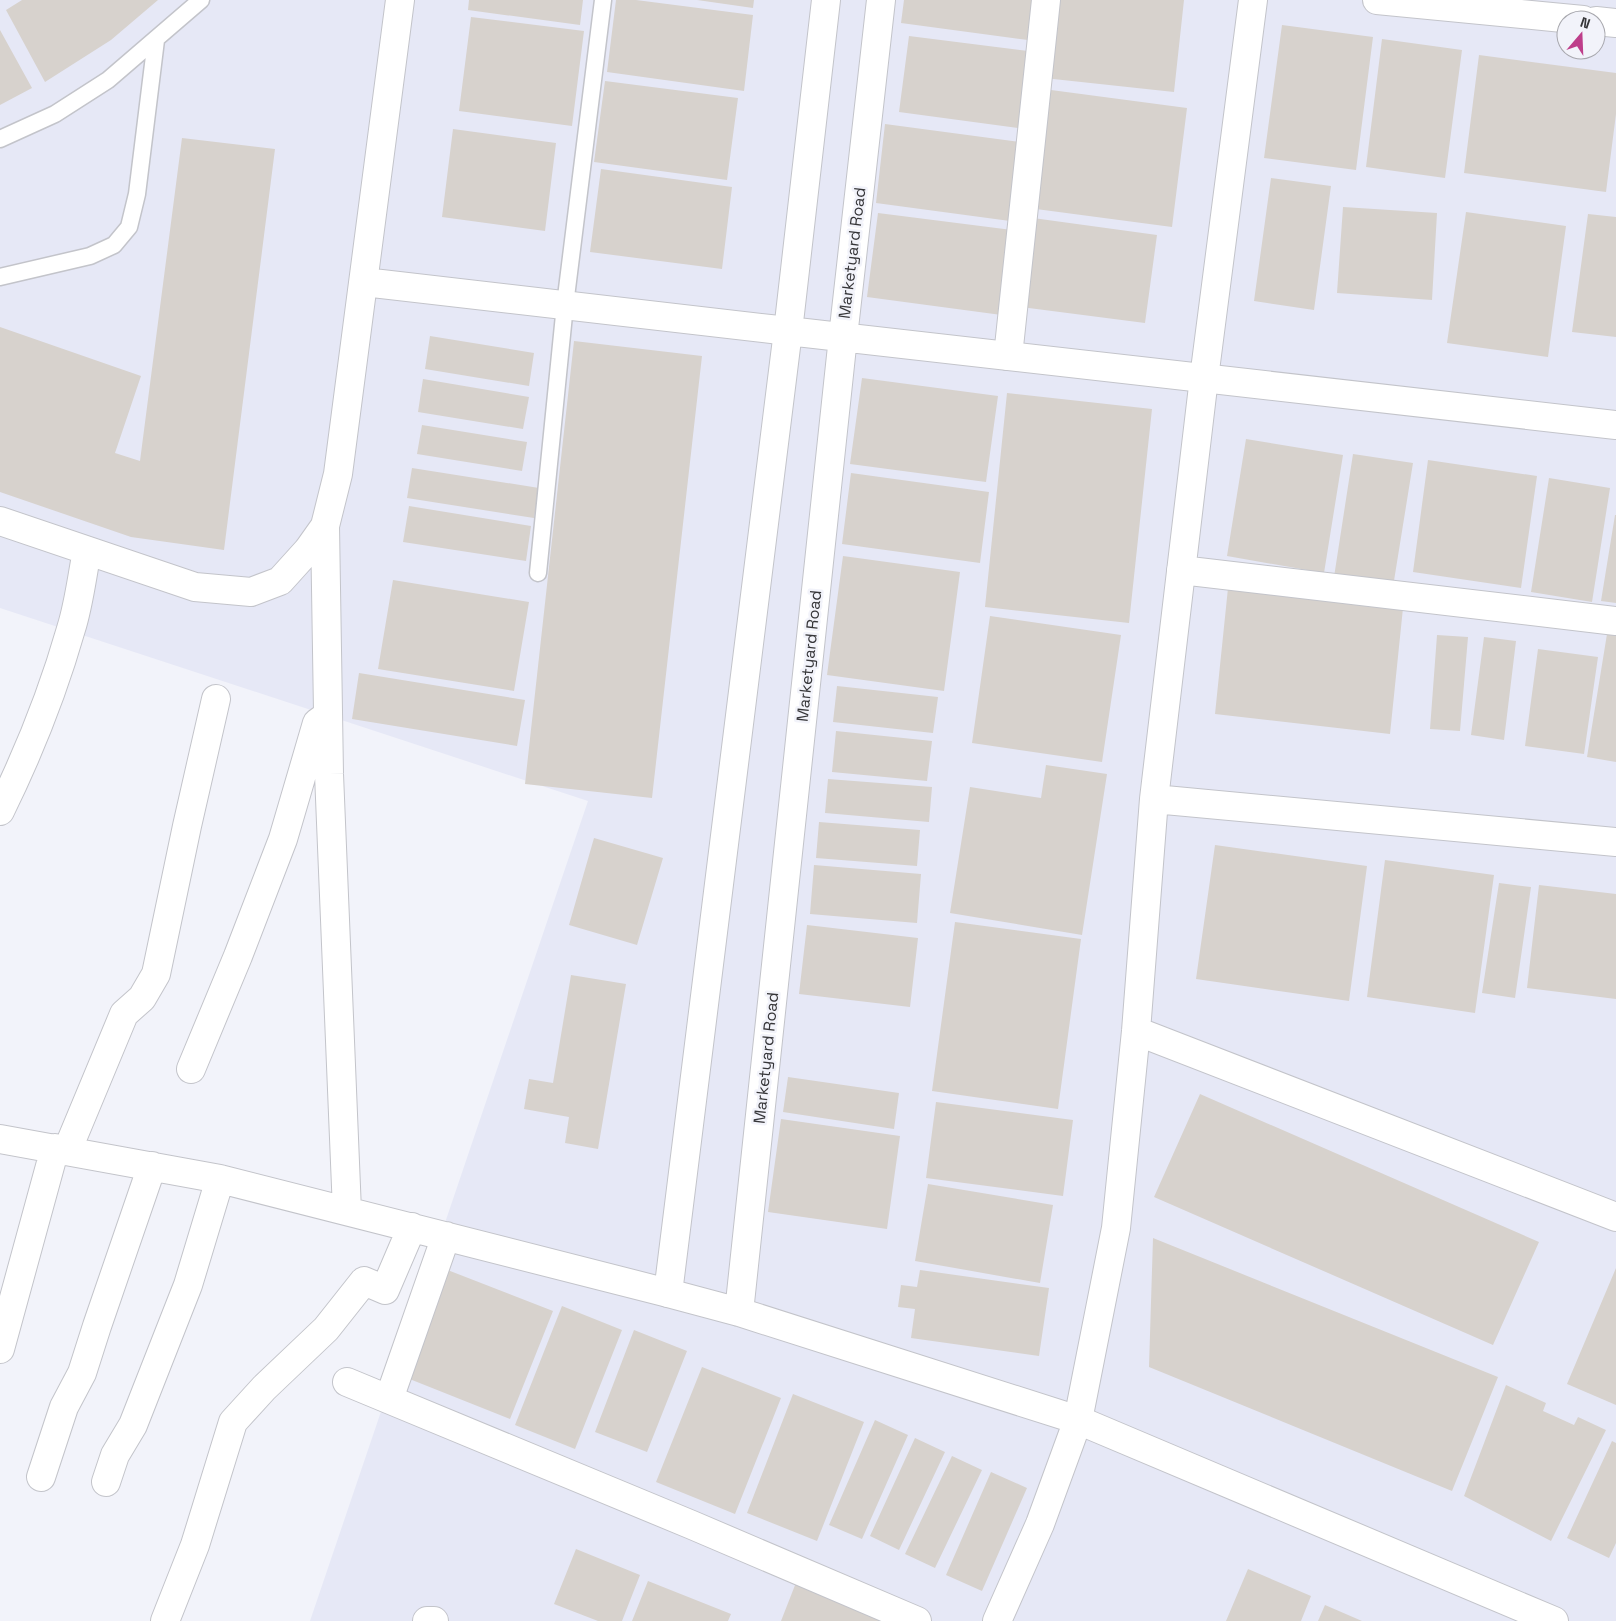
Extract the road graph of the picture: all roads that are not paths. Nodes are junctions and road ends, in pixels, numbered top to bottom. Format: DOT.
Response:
graph roads {
  1 [pos="201,0"];
  2 [pos="400,0"];
  3 [pos="603,0"];
  4 [pos="826,0"];
  5 [pos="881,0"];
  6 [pos="1046,0"];
  7 [pos="1253,0"];
  8 [pos="1376,0"];
  9 [pos="1556,17"];
  10 [pos="156,40"];
  11 [pos="0,139"];
  12 [pos="0,277"];
  13 [pos="364,282"];
  14 [pos="565,305"];
  15 [pos="788,331"];
  16 [pos="843,337"];
  17 [pos="1008,356"];
  18 [pos="1204,378"];
  19 [pos="1616,425"];
  20 [pos="0,521"];
  21 [pos="325,526"];
  22 [pos="87,550"];
  23 [pos="1181,570"];
  24 [pos="538,573"];
  25 [pos="1616,621"];
  26 [pos="216,699"];
  27 [pos="329,714"];
  28 [pos="1154,799"];
  29 [pos="0,810"];
  30 [pos="1616,842"];
  31 [pos="1136,1031"];
  32 [pos="191,1069"];
  33 [pos="0,1139"];
  34 [pos="61,1150"];
  35 [pos="152,1166"];
  36 [pos="220,1179"];
  37 [pos="346,1211"];
  38 [pos="1616,1217"];
  39 [pos="412,1227"];
  40 [pos="446,1236"];
  41 [pos="668,1293"];
  42 [pos="739,1312"];
  43 [pos="0,1349"];
  44 [pos="347,1382"];
  45 [pos="388,1399"];
  46 [pos="1078,1420"];
  47 [pos="41,1477"];
  48 [pos="106,1482"];
  49 [pos="165,1621"];
  50 [pos="427,1621"];
  51 [pos="434,1621"];
  52 [pos="917,1621"];
  53 [pos="997,1621"];
  54 [pos="1554,1621"];
  1 -- 10 [label="lane"];
  2 -- 13 [label="street"];
  3 -- 14 [label="lane"];
  4 -- 15 [label="street"];
  5 -- 16 [label="street, Marketyard Road"];
  6 -- 17 [label="street"];
  7 -- 18 [label="street"];
  8 -- 9 [label="street"];
  10 -- 11 [label="lane"];
  10 -- 12 [label="lane"];
  13 -- 14 [label="street"];
  13 -- 21 [label="street"];
  14 -- 15 [label="street"];
  14 -- 24 [label="lane"];
  15 -- 16 [label="street"];
  15 -- 41 [label="street"];
  16 -- 17 [label="street"];
  16 -- 42 [label="street, Marketyard Road"];
  17 -- 18 [label="street"];
  18 -- 19 [label="street"];
  18 -- 23 [label="street"];
  20 -- 22 [label="street"];
  21 -- 22 [label="street"];
  21 -- 27 [label="street"];
  22 -- 29 [label="street"];
  23 -- 25 [label="street"];
  23 -- 28 [label="street"];
  26 -- 34 [label="street"];
  27 -- 32 [label="street"];
  27 -- 37 [label="street"];
  28 -- 30 [label="street"];
  28 -- 31 [label="street"];
  31 -- 38 [label="street"];
  31 -- 46 [label="street"];
  33 -- 34 [label="street"];
  34 -- 35 [label="street"];
  34 -- 43 [label="street"];
  35 -- 36 [label="street"];
  35 -- 47 [label="street"];
  36 -- 37 [label="street"];
  36 -- 48 [label="street"];
  37 -- 39 [label="street"];
  39 -- 40 [label="street"];
  39 -- 49 [label="street"];
  40 -- 41 [label="street"];
  40 -- 45 [label="street"];
  41 -- 42 [label="street"];
  42 -- 46 [label="street"];
  44 -- 45 [label="street"];
  45 -- 52 [label="street"];
  46 -- 53 [label="street"];
  46 -- 54 [label="street"];
  50 -- 51 [label="street"];
}
